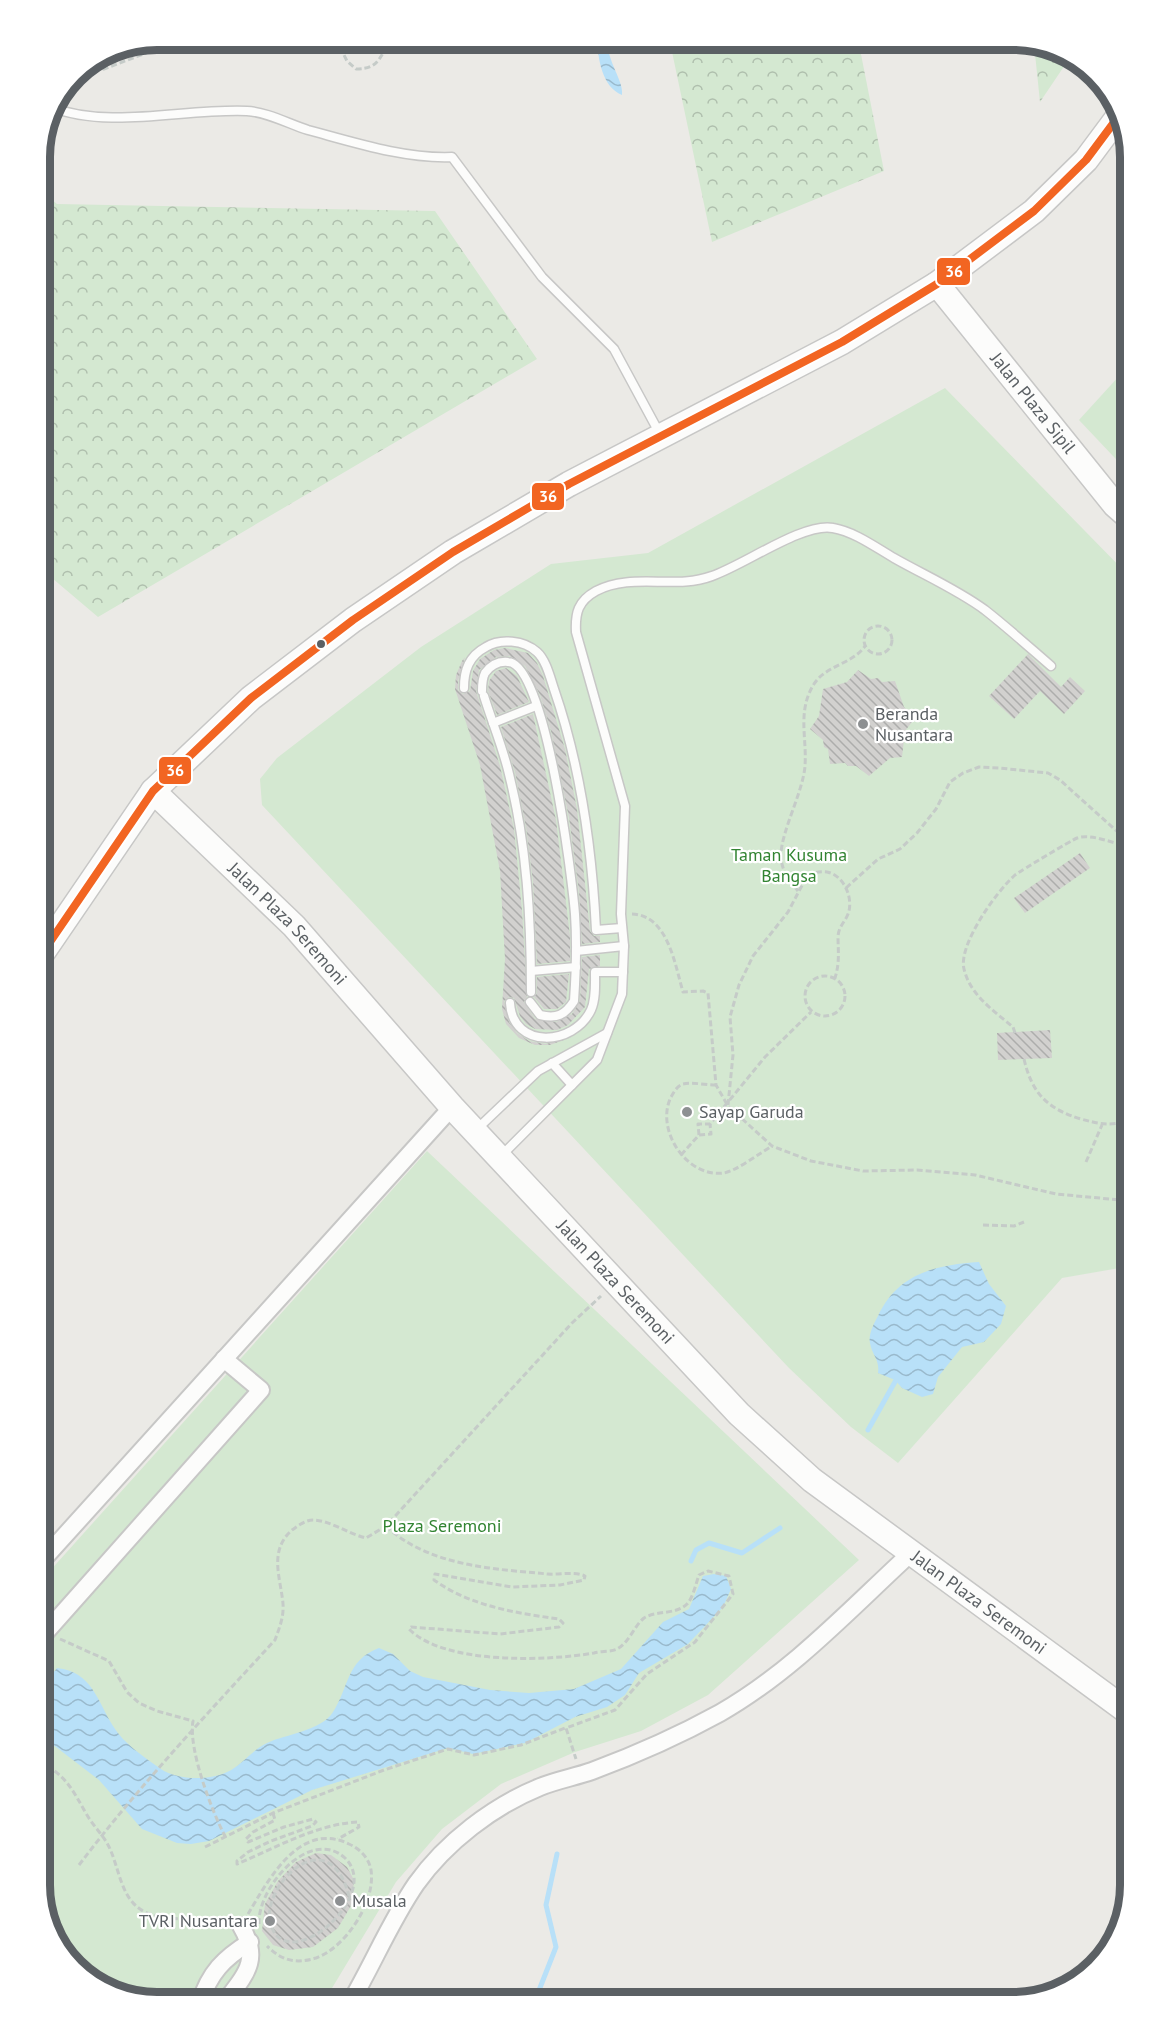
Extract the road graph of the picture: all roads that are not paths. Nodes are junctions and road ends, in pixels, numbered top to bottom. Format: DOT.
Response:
graph roads {
  1 [pos="60,110"];
  2 [pos="1115,121"];
  3 [pos="937,284"];
  4 [pos="661,436"];
  5 [pos="1120,509"];
  6 [pos="1051,666"];
  7 [pos="464,688"];
  8 [pos="536,706"];
  9 [pos="493,723"];
  10 [pos="153,791"];
  11 [pos="622,928"];
  12 [pos="50,942"];
  13 [pos="624,946"];
  14 [pos="576,951"];
  15 [pos="576,967"];
  16 [pos="531,971"];
  17 [pos="623,972"];
  18 [pos="510,1003"];
  19 [pos="607,1033"];
  20 [pos="552,1063"];
  21 [pos="572,1085"];
  22 [pos="452,1107"];
  23 [pos="475,1132"];
  24 [pos="500,1158"];
  25 [pos="224,1359"];
  26 [pos="50,1552"];
  27 [pos="911,1553"];
  28 [pos="50,1627"];
  29 [pos="1120,1706"];
  30 [pos="241,1926"];
  31 [pos="258,1938"];
  32 [pos="203,1992"];
  33 [pos="232,1992"];
  34 [pos="356,1992"];
  1 -- 4 [label="lane"];
  2 -- 3 [label="street"];
  3 -- 4 [label="street"];
  3 -- 5 [label="street, Jalan Plaza Sipil"];
  4 -- 10 [label="street"];
  6 -- 11 [label="lane"];
  7 -- 11 [label="lane"];
  8 -- 9 [label="lane"];
  8 -- 9 [label="lane"];
  8 -- 14 [label="lane"];
  9 -- 16 [label="lane"];
  10 -- 12 [label="street"];
  10 -- 22 [label="street, Jalan Plaza Seremoni"];
  11 -- 13 [label="lane"];
  13 -- 14 [label="lane"];
  13 -- 17 [label="lane"];
  14 -- 15 [label="lane"];
  15 -- 16 [label="lane"];
  15 -- 16 [label="lane"];
  17 -- 18 [label="lane"];
  17 -- 19 [label="lane"];
  19 -- 20 [label="lane"];
  19 -- 21 [label="lane"];
  20 -- 21 [label="lane"];
  20 -- 23 [label="lane"];
  21 -- 24 [label="lane"];
  22 -- 23 [label="street, Jalan Plaza Seremoni"];
  22 -- 25 [label="street"];
  23 -- 24 [label="street, Jalan Plaza Seremoni"];
  24 -- 27 [label="street, Jalan Plaza Seremoni"];
  25 -- 26 [label="street"];
  25 -- 28 [label="street"];
  27 -- 29 [label="street, Jalan Plaza Seremoni"];
  27 -- 34 [label="street"];
  30 -- 31 [label="street"];
  31 -- 32 [label="street"];
  31 -- 33 [label="street"];
}
